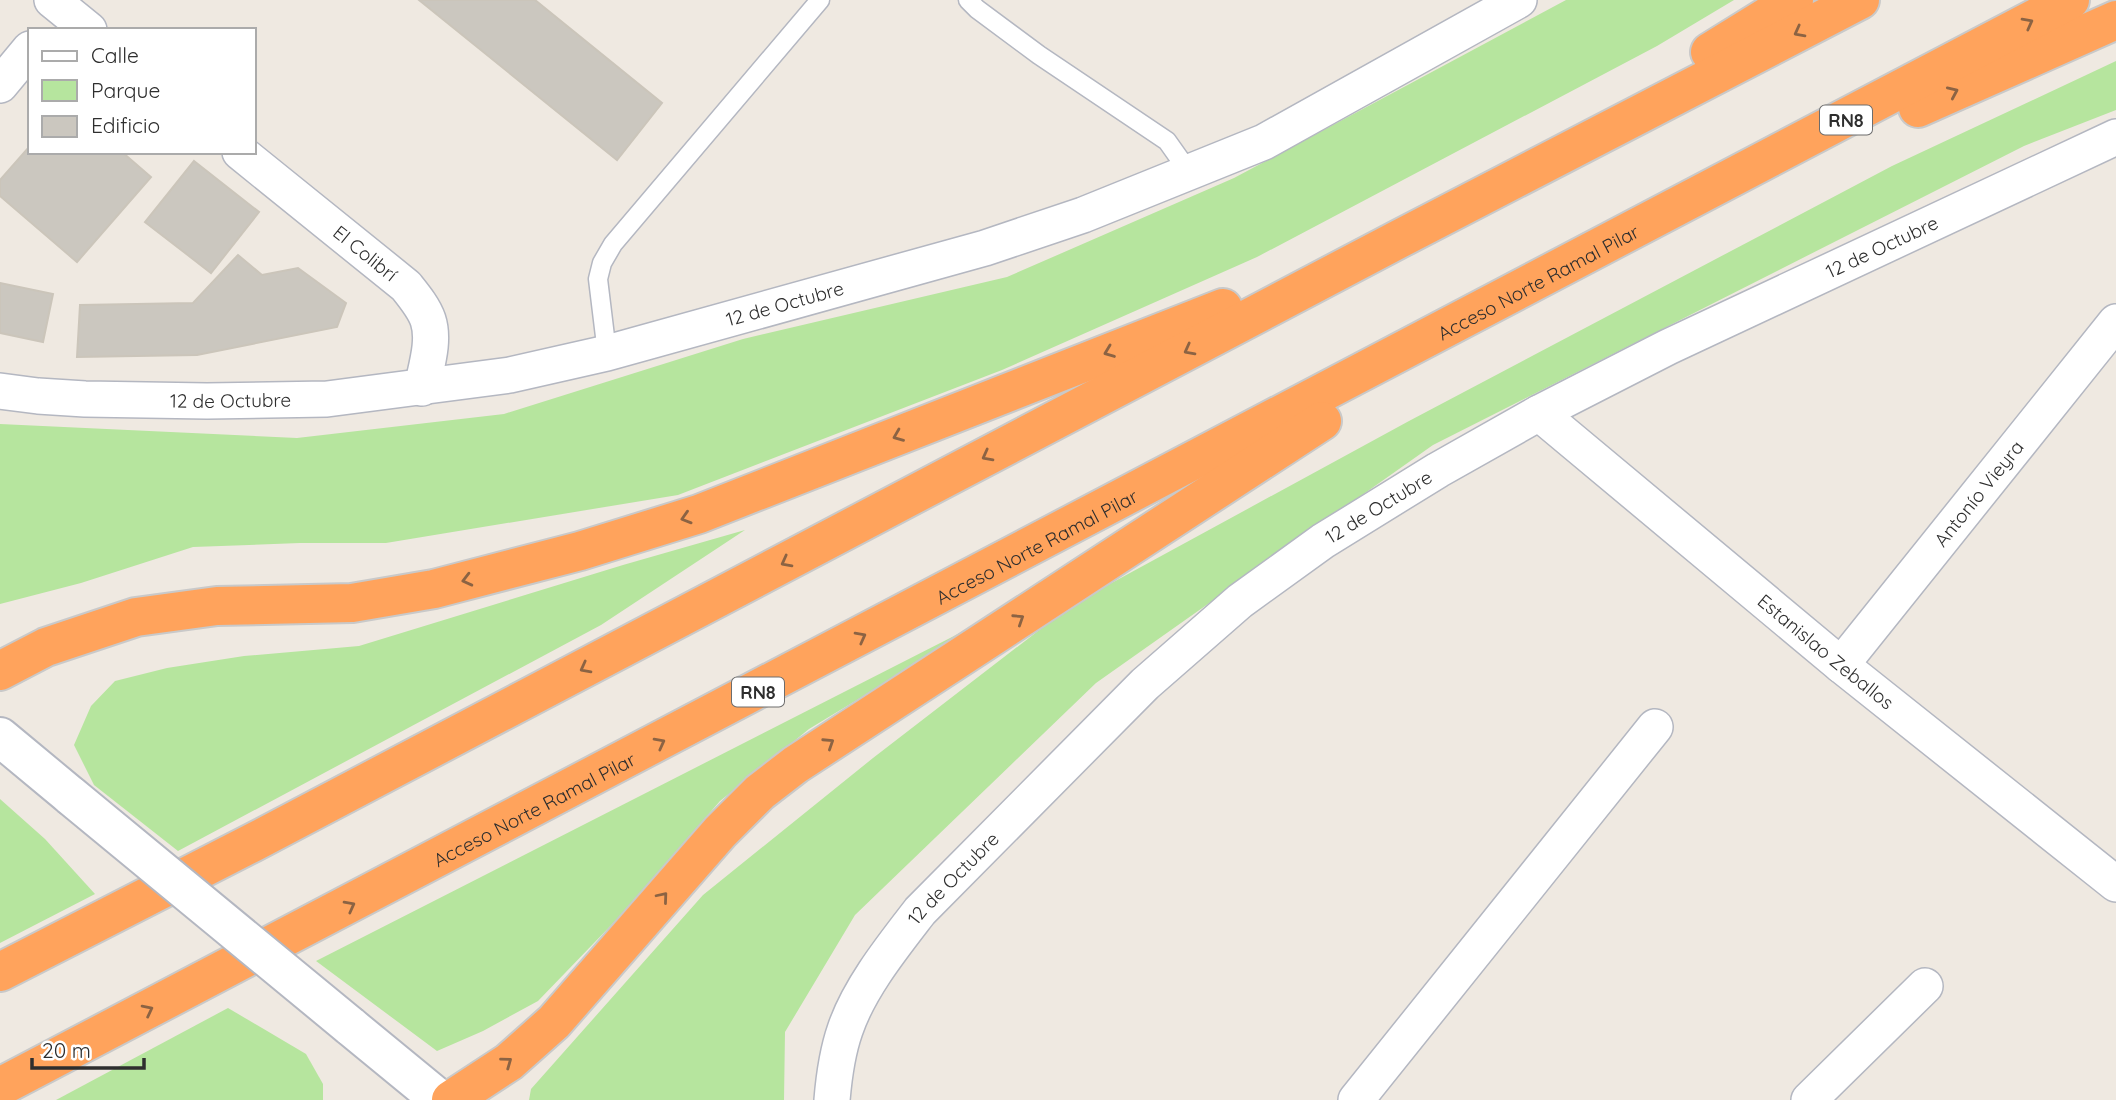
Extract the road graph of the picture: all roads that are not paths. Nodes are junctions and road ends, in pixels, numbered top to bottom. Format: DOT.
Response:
graph roads {
  1 [pos="820,0"];
  2 [pos="968,0"];
  3 [pos="1519,0"];
  4 [pos="1794,0"];
  5 [pos="1860,0"];
  6 [pos="2070,0"];
  7 [pos="2116,20"];
  8 [pos="28,52"];
  9 [pos="0,85"];
  10 [pos="2116,137"];
  11 [pos="242,154"];
  12 [pos="1189,172"];
  13 [pos="1439,220"];
  14 [pos="1401,238"];
  15 [pos="1622,239"];
  16 [pos="1514,295"];
  17 [pos="2116,322"];
  18 [pos="607,353"];
  19 [pos="422,388"];
  20 [pos="0,391"];
  21 [pos="1539,413"];
  22 [pos="1841,665"];
  23 [pos="0,671"];
  24 [pos="1655,727"];
  25 [pos="0,737"];
  26 [pos="2116,884"];
  27 [pos="0,972"];
  28 [pos="1925,986"];
  29 [pos="0,1087"];
  30 [pos="440,1100"];
  31 [pos="450,1100"];
  32 [pos="832,1100"];
  33 [pos="1356,1100"];
  34 [pos="1809,1100"];
  1 -- 18 [label="lane"];
  2 -- 12 [label="lane"];
  3 -- 12 [label="street, 12 de Octubre"];
  4 -- 13 [label="highway"];
  5 -- 13 [label="highway, one-way"];
  15 -- 6 [label="highway, Acceso Norte Ramal Pilar / RN8, one-way"];
  15 -- 7 [label="highway, one-way"];
  8 -- 9 [label="street"];
  10 -- 21 [label="street, 12 de Octubre"];
  11 -- 19 [label="street, El Colibrí"];
  12 -- 18 [label="street, 12 de Octubre"];
  13 -- 14 [label="highway"];
  14 -- 23 [label="highway, one-way"];
  14 -- 27 [label="highway, one-way"];
  15 -- 16 [label="highway, Acceso Norte Ramal Pilar / RN8"];
  29 -- 16 [label="highway, Acceso Norte Ramal Pilar / RN8, one-way"];
  31 -- 16 [label="highway, one-way"];
  17 -- 22 [label="street, Antonío Vieyra"];
  18 -- 19 [label="street, 12 de Octubre"];
  19 -- 20 [label="street, 12 de Octubre"];
  21 -- 22 [label="street, Estanislao Zeballos"];
  21 -- 32 [label="street, 12 de Octubre"];
  22 -- 26 [label="street, Estanislao Zeballos"];
  24 -- 33 [label="street"];
  25 -- 30 [label="street, bridge"];
  28 -- 34 [label="street"];
}
